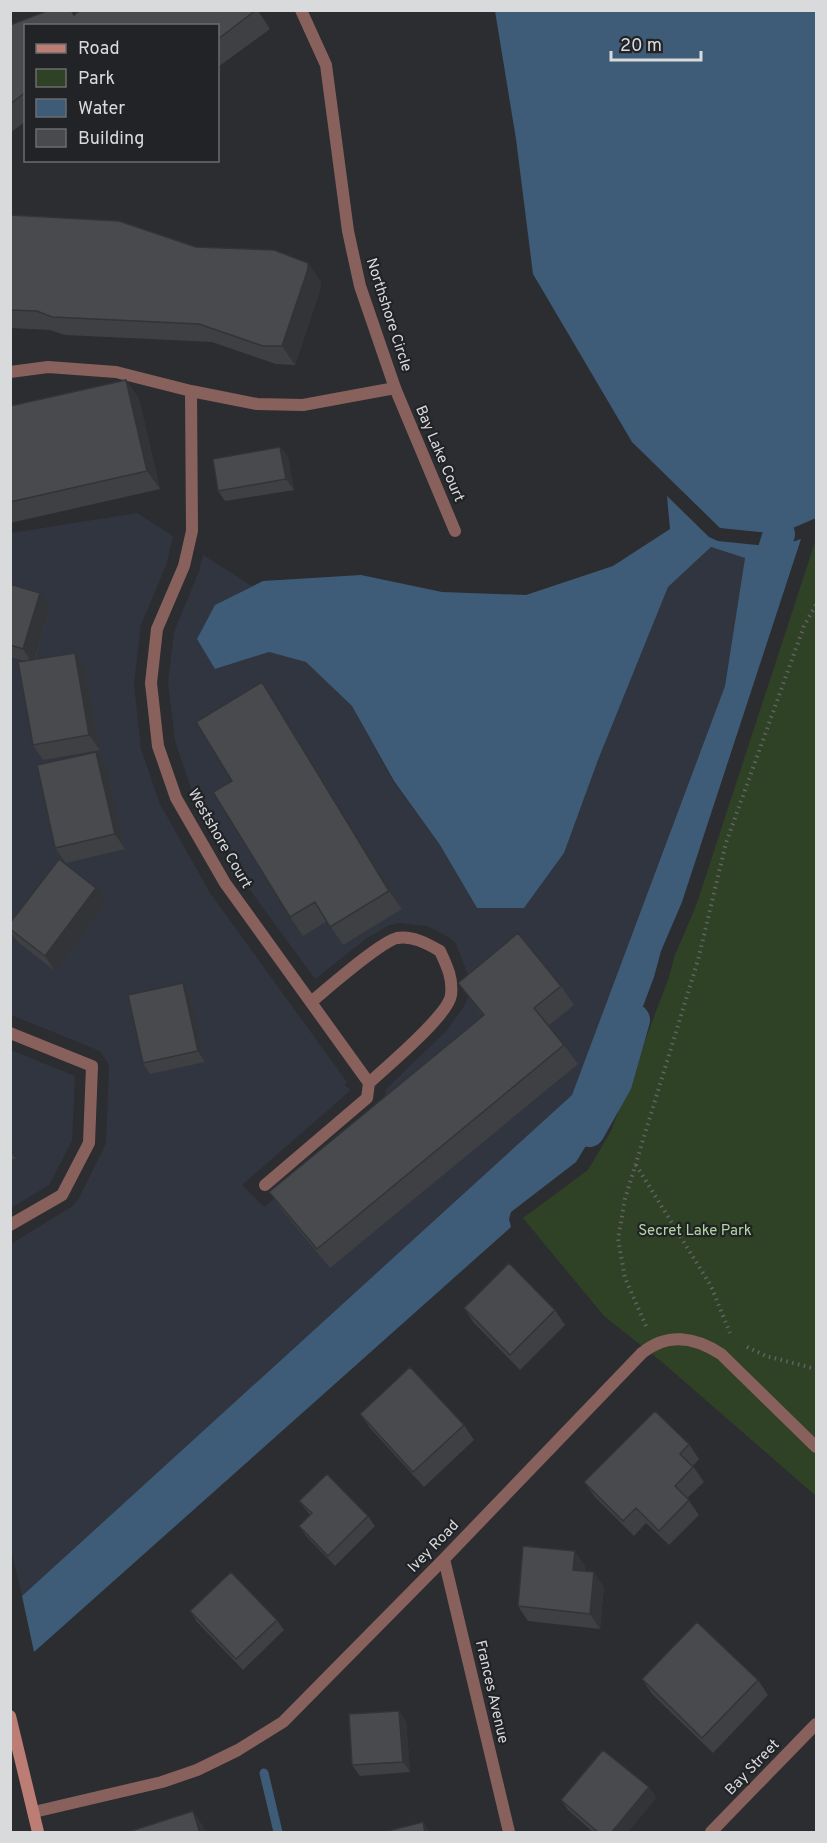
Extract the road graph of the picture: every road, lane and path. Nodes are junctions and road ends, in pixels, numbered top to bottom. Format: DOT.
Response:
graph roads {
  1 [pos="301,10"];
  2 [pos="10,372"];
  3 [pos="395,388"];
  4 [pos="191,391"];
  5 [pos="455,531"];
  6 [pos="816,605"];
  7 [pos="311,1002"];
  8 [pos="10,1033"];
  9 [pos="369,1083"];
  10 [pos="636,1164"];
  11 [pos="266,1185"];
  12 [pos="10,1225"];
  13 [pos="734,1337"];
  14 [pos="656,1344"];
  15 [pos="740,1344"];
  16 [pos="816,1369"];
  17 [pos="815,1443"];
  18 [pos="444,1559"];
  19 [pos="10,1716"];
  20 [pos="816,1724"];
  21 [pos="34,1812"];
  22 [pos="38,1833"];
  23 [pos="509,1833"];
  24 [pos="711,1833"];
  1 -- 3 [label="street, Northshore Circle"];
  2 -- 4 [label="street, Northshore Circle"];
  3 -- 4 [label="street, Northshore Circle"];
  3 -- 5 [label="street, Bay Lake Court"];
  4 -- 7 [label="street, Westshore Court"];
  6 -- 10 [label="path"];
  7 -- 9 [label="street, Westshore Court"];
  7 -- 9 [label="street"];
  8 -- 12 [label="street"];
  9 -- 11 [label="street"];
  10 -- 13 [label="path"];
  10 -- 14 [label="path"];
  14 -- 17 [label="street, Ivey Road"];
  14 -- 18 [label="street, Ivey Road"];
  15 -- 16 [label="path"];
  18 -- 21 [label="street, Ivey Road"];
  18 -- 23 [label="street, Frances Avenue"];
  19 -- 21 [label="main road"];
  20 -- 24 [label="street, Bay Street"];
  21 -- 22 [label="main road"];
}
